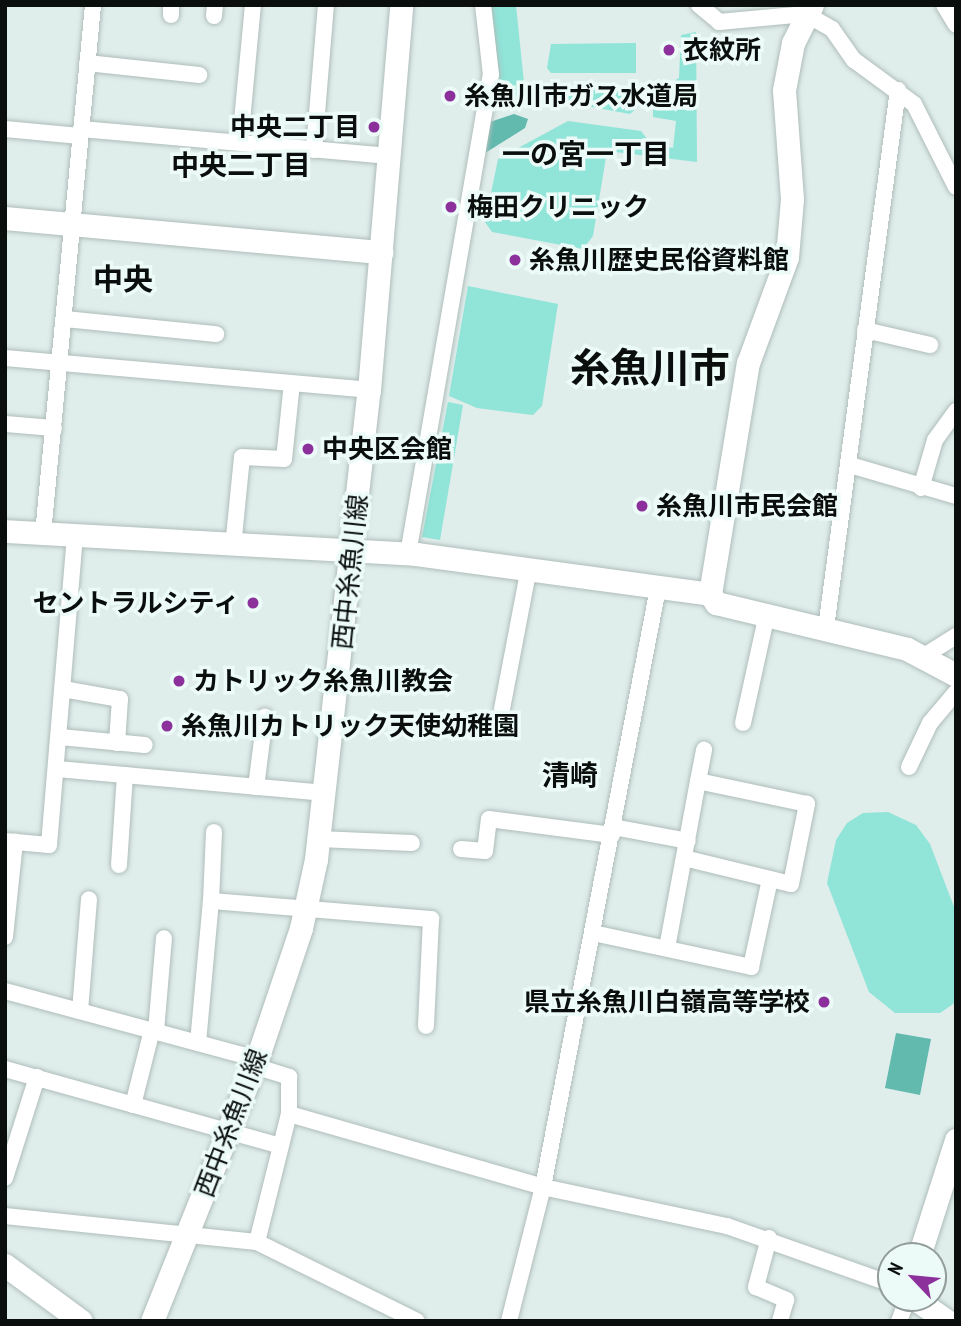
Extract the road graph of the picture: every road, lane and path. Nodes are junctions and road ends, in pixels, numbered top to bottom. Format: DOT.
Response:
graph roads {
  1 [pos="93,5"];
  2 [pos="253,5"];
  3 [pos="326,5"];
  4 [pos="401,5"];
  5 [pos="483,5"];
  6 [pos="699,5"];
  7 [pos="944,5"];
  8 [pos="809,10"];
  9 [pos="956,25"];
  10 [pos="87,63"];
  11 [pos="199,75"];
  12 [pos="898,90"];
  13 [pos="5,129"];
  14 [pos="80,133"];
  15 [pos="240,142"];
  16 [pos="314,150"];
  17 [pos="390,156"];
  18 [pos="956,187"];
  19 [pos="5,218"];
  20 [pos="73,224"];
  21 [pos="380,252"];
  22 [pos="65,319"];
  23 [pos="865,330"];
  24 [pos="216,334"];
  25 [pos="930,345"];
  26 [pos="5,358"];
  27 [pos="61,362"];
  28 [pos="292,383"];
  29 [pos="369,390"];
  30 [pos="956,411"];
  31 [pos="5,424"];
  32 [pos="54,428"];
  33 [pos="850,465"];
  34 [pos="921,488"];
  35 [pos="956,496"];
  36 [pos="5,531"];
  37 [pos="43,534"];
  38 [pos="75,538"];
  39 [pos="233,547"];
  40 [pos="351,554"];
  41 [pos="408,554"];
  42 [pos="529,568"];
  43 [pos="658,588"];
  44 [pos="710,594"];
  45 [pos="767,614"];
  46 [pos="826,628"];
  47 [pos="956,636"];
  48 [pos="924,656"];
  49 [pos="956,675"];
  50 [pos="64,689"];
  51 [pos="956,692"];
  52 [pos="502,709"];
  53 [pos="265,717"];
  54 [pos="743,723"];
  55 [pos="60,737"];
  56 [pos="117,743"];
  57 [pos="145,746"];
  58 [pos="704,750"];
  59 [pos="909,767"];
  60 [pos="57,769"];
  61 [pos="125,775"];
  62 [pos="698,781"];
  63 [pos="256,787"];
  64 [pos="326,793"];
  65 [pos="612,831"];
  66 [pos="214,832"];
  67 [pos="319,839"];
  68 [pos="688,841"];
  69 [pos="10,842"];
  70 [pos="412,843"];
  71 [pos="461,849"];
  72 [pos="684,858"];
  73 [pos="119,865"];
  74 [pos="770,879"];
  75 [pos="89,899"];
  76 [pos="211,901"];
  77 [pos="305,909"];
  78 [pos="593,933"];
  79 [pos="5,937"];
  80 [pos="164,938"];
  81 [pos="667,948"];
  82 [pos="5,991"];
  83 [pos="80,1011"];
  84 [pos="426,1026"];
  85 [pos="154,1030"];
  86 [pos="198,1043"];
  87 [pos="255,1063"];
  88 [pos="5,1069"];
  89 [pos="37,1077"];
  90 [pos="133,1105"];
  91 [pos="289,1114"];
  92 [pos="229,1133"];
  93 [pos="956,1140"];
  94 [pos="280,1146"];
  95 [pos="5,1178"];
  96 [pos="543,1187"];
  97 [pos="5,1216"];
  98 [pos="187,1234"];
  99 [pos="769,1238"];
  100 [pos="257,1242"];
  101 [pos="923,1242"];
  102 [pos="5,1265"];
  103 [pos="877,1279"];
  104 [pos="81,1321"];
  105 [pos="152,1321"];
  106 [pos="417,1321"];
  107 [pos="509,1321"];
  108 [pos="780,1321"];
  1 -- 10 [label="street"];
  2 -- 15 [label="street"];
  3 -- 16 [label="street"];
  4 -- 17 [label="street, 西中糸魚川線"];
  5 -- 41 [label="street"];
  6 -- 8 [label="street"];
  7 -- 9 [label="street"];
  8 -- 12 [label="street"];
  8 -- 44 [label="street"];
  10 -- 11 [label="street"];
  10 -- 14 [label="street"];
  12 -- 18 [label="street"];
  12 -- 23 [label="street"];
  13 -- 14 [label="street"];
  14 -- 15 [label="street"];
  14 -- 20 [label="street"];
  15 -- 16 [label="street"];
  16 -- 17 [label="street"];
  17 -- 21 [label="street, 西中糸魚川線"];
  19 -- 20 [label="street"];
  20 -- 21 [label="street"];
  20 -- 22 [label="street"];
  21 -- 29 [label="street, 西中糸魚川線"];
  22 -- 24 [label="street"];
  22 -- 27 [label="street"];
  23 -- 25 [label="street"];
  23 -- 33 [label="street"];
  26 -- 27 [label="street"];
  27 -- 28 [label="street"];
  27 -- 32 [label="street"];
  28 -- 29 [label="street"];
  28 -- 39 [label="street"];
  29 -- 40 [label="street, 西中糸魚川線"];
  30 -- 34 [label="street"];
  31 -- 32 [label="street"];
  32 -- 37 [label="street"];
  33 -- 34 [label="street"];
  33 -- 46 [label="street"];
  34 -- 35 [label="street"];
  36 -- 37 [label="street"];
  37 -- 38 [label="street"];
  38 -- 39 [label="street"];
  38 -- 50 [label="street"];
  39 -- 40 [label="street"];
  40 -- 41 [label="street"];
  40 -- 64 [label="street, 西中糸魚川線"];
  41 -- 42 [label="street"];
  42 -- 43 [label="street"];
  42 -- 52 [label="street"];
  43 -- 44 [label="street"];
  43 -- 65 [label="street"];
  44 -- 45 [label="street"];
  45 -- 46 [label="street"];
  45 -- 54 [label="street"];
  46 -- 48 [label="street"];
  47 -- 48 [label="street"];
  48 -- 49 [label="street"];
  50 -- 55 [label="street"];
  50 -- 56 [label="street"];
  51 -- 59 [label="street"];
  53 -- 63 [label="street"];
  55 -- 56 [label="street"];
  55 -- 60 [label="street"];
  56 -- 57 [label="street"];
  58 -- 62 [label="street"];
  60 -- 61 [label="street"];
  60 -- 69 [label="street"];
  61 -- 63 [label="street"];
  61 -- 73 [label="street"];
  62 -- 68 [label="street"];
  62 -- 74 [label="street"];
  63 -- 64 [label="street"];
  64 -- 67 [label="street, 西中糸魚川線"];
  65 -- 68 [label="street"];
  65 -- 71 [label="street"];
  65 -- 78 [label="street"];
  66 -- 76 [label="street"];
  67 -- 70 [label="street"];
  67 -- 77 [label="street, 西中糸魚川線"];
  68 -- 72 [label="street"];
  69 -- 79 [label="street"];
  72 -- 74 [label="street"];
  72 -- 81 [label="street"];
  74 -- 81 [label="street"];
  75 -- 83 [label="street"];
  76 -- 77 [label="street"];
  76 -- 86 [label="street"];
  77 -- 84 [label="street"];
  77 -- 87 [label="street, 西中糸魚川線"];
  78 -- 81 [label="street"];
  78 -- 96 [label="street"];
  80 -- 85 [label="street"];
  82 -- 83 [label="street"];
  83 -- 85 [label="street"];
  85 -- 86 [label="street"];
  85 -- 90 [label="street"];
  86 -- 87 [label="street"];
  87 -- 91 [label="street"];
  87 -- 92 [label="street, 西中糸魚川線"];
  88 -- 89 [label="street"];
  89 -- 90 [label="street"];
  89 -- 95 [label="street"];
  90 -- 92 [label="street"];
  91 -- 94 [label="street"];
  91 -- 96 [label="street"];
  92 -- 94 [label="street"];
  92 -- 98 [label="street, 西中糸魚川線"];
  93 -- 101 [label="street"];
  94 -- 100 [label="street"];
  96 -- 99 [label="street"];
  96 -- 107 [label="street"];
  97 -- 98 [label="street"];
  98 -- 100 [label="street"];
  98 -- 105 [label="street, 西中糸魚川線"];
  99 -- 103 [label="street"];
  99 -- 108 [label="street"];
  100 -- 106 [label="street"];
  102 -- 104 [label="street"];
}
